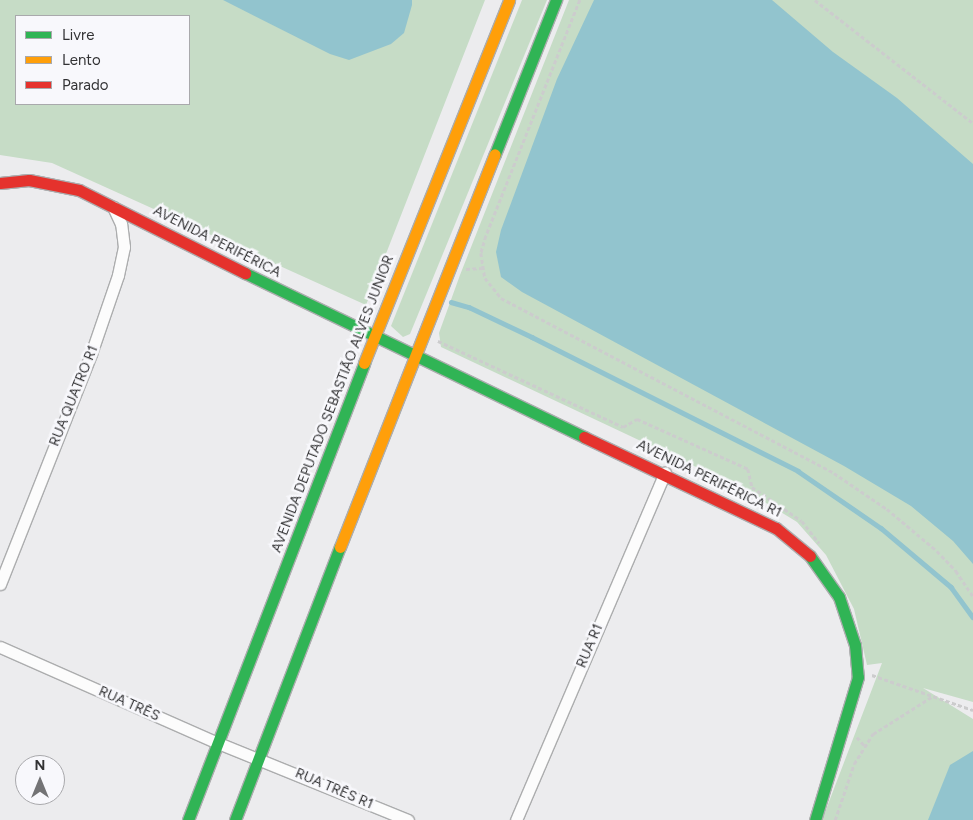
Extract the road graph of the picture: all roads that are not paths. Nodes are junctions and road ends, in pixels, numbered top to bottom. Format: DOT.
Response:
graph roads {
  1 [pos="509,0"];
  2 [pos="556,0"];
  3 [pos="0,183"];
  4 [pos="112,205"];
  5 [pos="374,338"];
  6 [pos="414,356"];
  7 [pos="665,473"];
  8 [pos="0,584"];
  9 [pos="0,647"];
  10 [pos="218,743"];
  11 [pos="260,758"];
  12 [pos="188,820"];
  13 [pos="235,820"];
  14 [pos="408,820"];
  15 [pos="516,820"];
  16 [pos="815,820"];
  1 -- 5 [label="street, AVENIDA DEPUTADO SEBASTIÃO ALVES JUNIOR"];
  2 -- 6 [label="street"];
  3 -- 4 [label="street, AVENIDA PERIFÉRICA"];
  4 -- 5 [label="street, AVENIDA PERIFÉRICA"];
  4 -- 8 [label="street, RUA QUATRO R1"];
  5 -- 6 [label="street, AVENIDA PERIFÉRICA"];
  5 -- 10 [label="street, AVENIDA DEPUTADO SEBASTIÃO ALVES JUNIOR"];
  6 -- 7 [label="street, AVENIDA PERIFÉRICA R1"];
  6 -- 11 [label="street"];
  7 -- 15 [label="street, RUA R1"];
  7 -- 16 [label="street, AVENIDA PERIFÉRICA R1"];
  9 -- 10 [label="street, RUA TRÊS"];
  10 -- 11 [label="street, RUA TRÊS"];
  10 -- 12 [label="street, AVENIDA DEPUTADO SEBASTIÃO ALVES JUNIOR"];
  11 -- 13 [label="street"];
  11 -- 14 [label="street, RUA TRÊS R1"];
}
